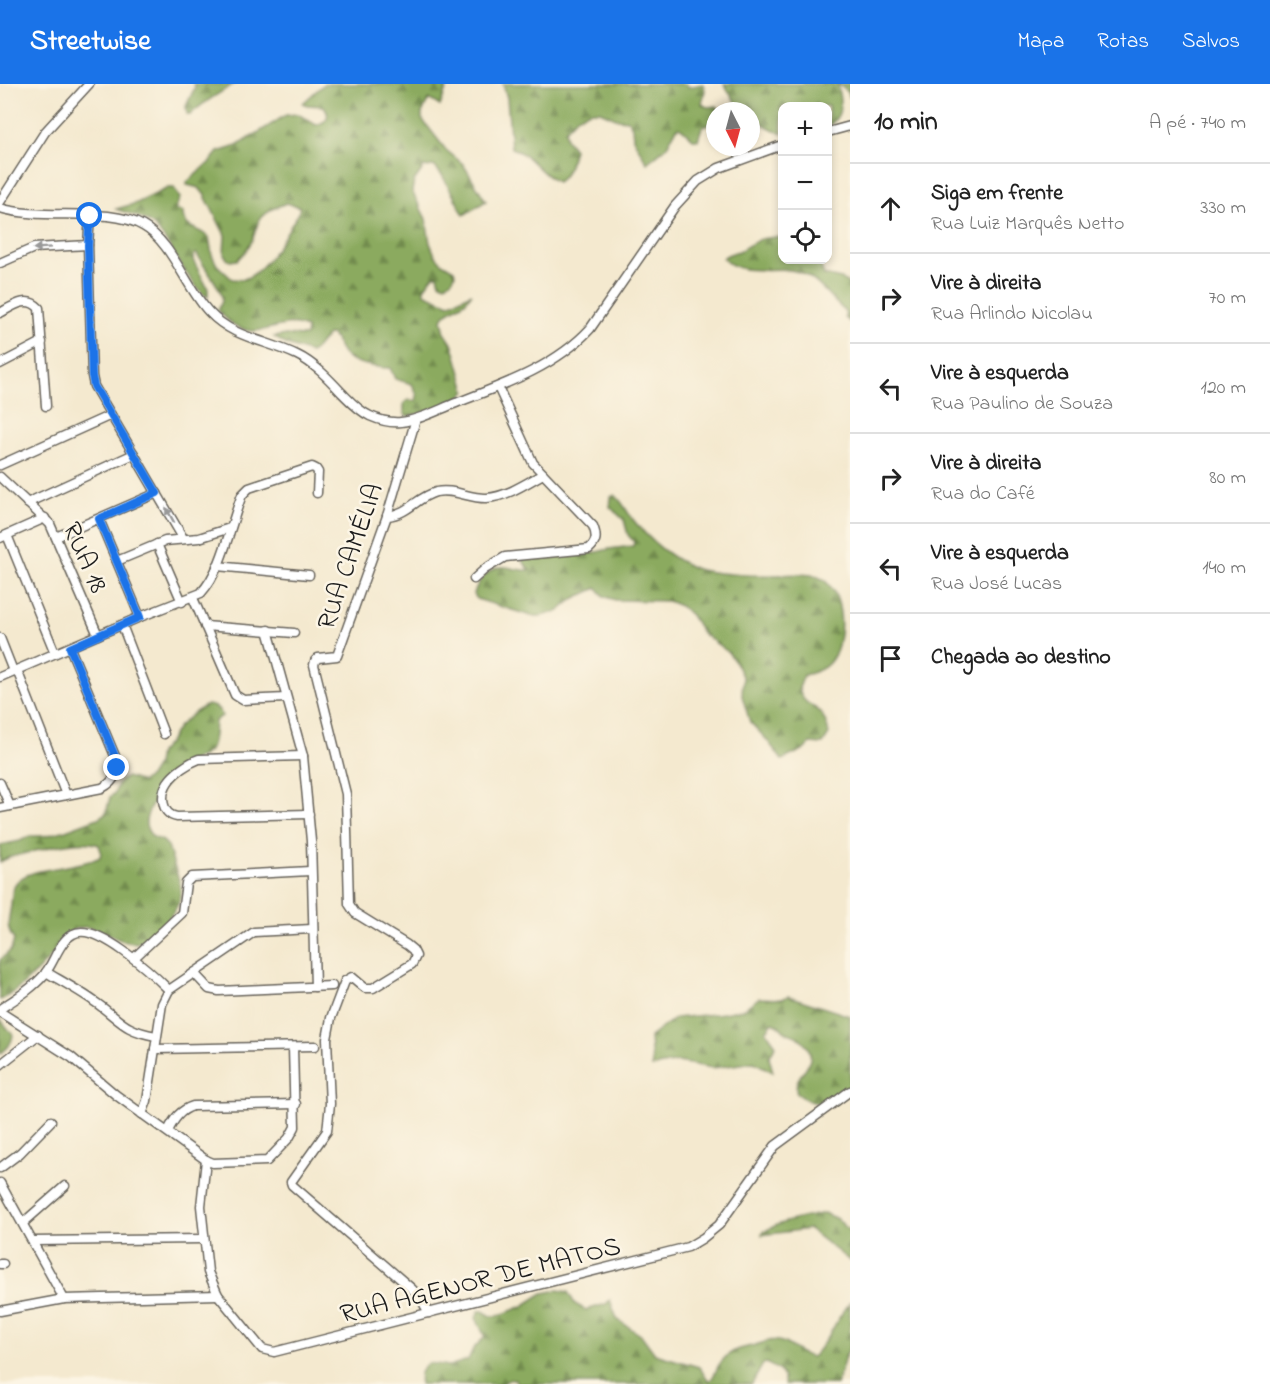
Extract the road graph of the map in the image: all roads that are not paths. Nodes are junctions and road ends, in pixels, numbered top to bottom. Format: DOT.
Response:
graph roads {
  1 [pos="89,84"];
  2 [pos="850,126"];
  3 [pos="832,131"];
  4 [pos="778,147"];
  5 [pos="0,202"];
  6 [pos="0,208"];
  7 [pos="90,216"];
  8 [pos="88,245"];
  9 [pos="0,263"];
  10 [pos="0,313"];
  11 [pos="42,342"];
  12 [pos="0,364"];
  13 [pos="498,387"];
  14 [pos="46,406"];
  15 [pos="111,415"];
  16 [pos="416,419"];
  17 [pos="134,454"];
  18 [pos="0,465"];
  19 [pos="543,474"];
  20 [pos="0,477"];
  21 [pos="157,493"];
  22 [pos="317,493"];
  23 [pos="27,503"];
  24 [pos="387,516"];
  25 [pos="45,518"];
  26 [pos="99,519"];
  27 [pos="230,528"];
  28 [pos="4,536"];
  29 [pos="56,537"];
  30 [pos="183,538"];
  31 [pos="158,544"];
  32 [pos="117,561"];
  33 [pos="217,566"];
  34 [pos="309,575"];
  35 [pos="474,579"];
  36 [pos="193,598"];
  37 [pos="182,602"];
  38 [pos="140,617"];
  39 [pos="122,625"];
  40 [pos="206,626"];
  41 [pos="268,630"];
  42 [pos="294,633"];
  43 [pos="98,635"];
  44 [pos="0,638"];
  45 [pos="70,648"];
  46 [pos="55,653"];
  47 [pos="15,670"];
  48 [pos="0,677"];
  49 [pos="286,698"];
  50 [pos="164,734"];
  51 [pos="303,756"];
  52 [pos="0,783"];
  53 [pos="66,795"];
  54 [pos="10,806"];
  55 [pos="0,808"];
  56 [pos="309,814"];
  57 [pos="310,870"];
  58 [pos="312,929"];
  59 [pos="134,958"];
  60 [pos="46,972"];
  61 [pos="194,973"];
  62 [pos="332,986"];
  63 [pos="315,987"];
  64 [pos="169,990"];
  65 [pos="0,1010"];
  66 [pos="38,1035"];
  67 [pos="156,1036"];
  68 [pos="315,1046"];
  69 [pos="293,1047"];
  70 [pos="155,1049"];
  71 [pos="0,1065"];
  72 [pos="850,1091"];
  73 [pos="296,1104"];
  74 [pos="142,1114"];
  75 [pos="51,1121"];
  76 [pos="168,1131"];
  77 [pos="206,1160"];
  78 [pos="0,1168"];
  79 [pos="0,1183"];
  80 [pos="65,1186"];
  81 [pos="23,1223"];
  82 [pos="203,1239"];
  83 [pos="33,1240"];
  84 [pos="218,1295"];
  85 [pos="64,1299"];
  86 [pos="0,1311"];
  87 [pos="429,1313"];
  1 -- 5 [label="street"];
  2 -- 3 [label="street"];
  4 -- 13 [label="street"];
  6 -- 7 [label="street"];
  7 -- 8 [label="street"];
  7 -- 16 [label="street"];
  8 -- 9 [label="street, one-way"];
  8 -- 15 [label="street"];
  10 -- 11 [label="street"];
  11 -- 12 [label="street"];
  11 -- 14 [label="street"];
  13 -- 16 [label="street"];
  13 -- 19 [label="street"];
  15 -- 17 [label="street"];
  15 -- 18 [label="street"];
  16 -- 24 [label="street, RUA CAMÉLIA"];
  17 -- 21 [label="street"];
  17 -- 23 [label="street"];
  19 -- 24 [label="street"];
  19 -- 35 [label="street"];
  20 -- 23 [label="street, RUA 18"];
  21 -- 26 [label="street"];
  30 -- 21 [label="street, one-way"];
  22 -- 27 [label="street"];
  23 -- 25 [label="street, RUA 18"];
  24 -- 87 [label="street, RUA CAMÉLIA"];
  25 -- 28 [label="street"];
  25 -- 29 [label="street, RUA 18"];
  26 -- 29 [label="street"];
  26 -- 32 [label="street"];
  27 -- 30 [label="street"];
  27 -- 33 [label="street"];
  28 -- 46 [label="street"];
  29 -- 43 [label="street, RUA 18"];
  30 -- 31 [label="street"];
  31 -- 32 [label="street"];
  31 -- 37 [label="street"];
  32 -- 38 [label="street"];
  33 -- 34 [label="street"];
  33 -- 36 [label="street"];
  36 -- 37 [label="street"];
  36 -- 40 [label="street"];
  37 -- 38 [label="street"];
  38 -- 39 [label="street"];
  39 -- 43 [label="street"];
  39 -- 50 [label="street"];
  40 -- 41 [label="street"];
  40 -- 49 [label="street"];
  41 -- 42 [label="street"];
  41 -- 49 [label="street"];
  43 -- 45 [label="street"];
  44 -- 47 [label="street"];
  45 -- 46 [label="street"];
  45 -- 53 [label="street"];
  46 -- 47 [label="street"];
  47 -- 48 [label="street"];
  47 -- 53 [label="street"];
  49 -- 51 [label="street"];
  51 -- 56 [label="street"];
  51 -- 56 [label="street"];
  52 -- 54 [label="street"];
  53 -- 54 [label="street"];
  54 -- 55 [label="street"];
  56 -- 57 [label="street"];
  57 -- 58 [label="street"];
  57 -- 59 [label="street"];
  58 -- 61 [label="street"];
  58 -- 63 [label="street"];
  59 -- 60 [label="street"];
  59 -- 64 [label="street"];
  60 -- 65 [label="street"];
  60 -- 67 [label="street"];
  61 -- 63 [label="street"];
  61 -- 64 [label="street"];
  62 -- 63 [label="street"];
  64 -- 67 [label="street"];
  65 -- 66 [label="street"];
  66 -- 71 [label="street"];
  66 -- 74 [label="street"];
  67 -- 70 [label="street"];
  68 -- 69 [label="street"];
  69 -- 70 [label="street"];
  69 -- 73 [label="street"];
  70 -- 74 [label="street"];
  72 -- 87 [label="street, RUA AGENOR DE MATOS"];
  73 -- 76 [label="street"];
  73 -- 77 [label="street"];
  74 -- 76 [label="street"];
  75 -- 78 [label="street"];
  76 -- 77 [label="street"];
  77 -- 82 [label="street, RUA AGENOR DE MATOS"];
  79 -- 81 [label="street"];
  80 -- 81 [label="street"];
  81 -- 83 [label="street"];
  82 -- 83 [label="street"];
  82 -- 84 [label="street, RUA AGENOR DE MATOS"];
  83 -- 85 [label="street"];
  84 -- 85 [label="street"];
  84 -- 87 [label="street, RUA AGENOR DE MATOS"];
  85 -- 86 [label="street"];
}
